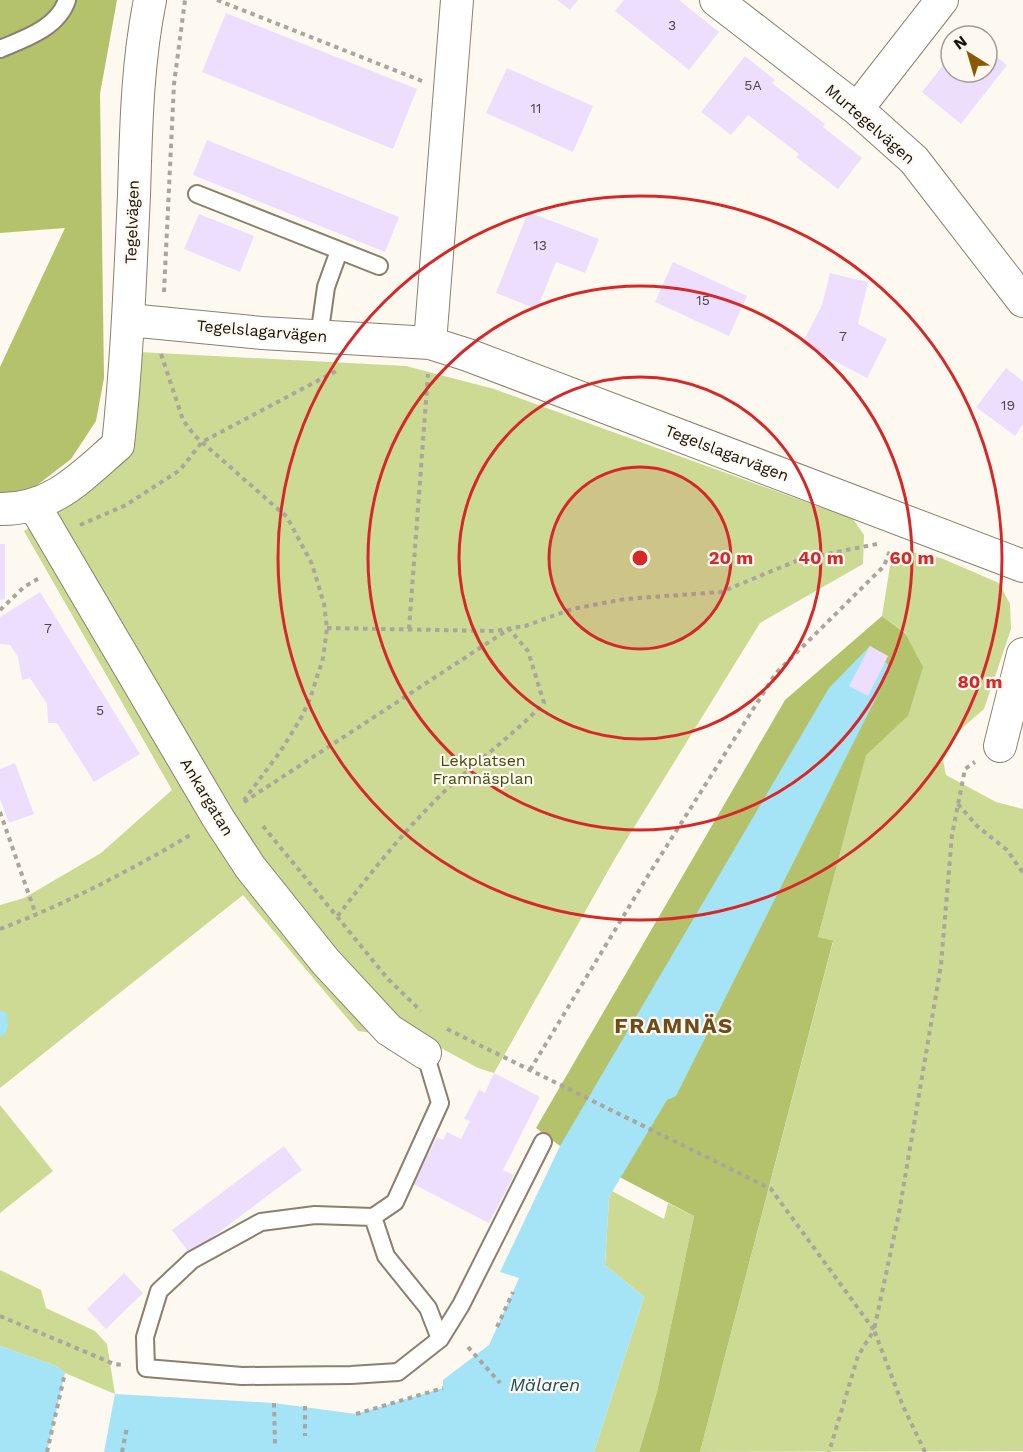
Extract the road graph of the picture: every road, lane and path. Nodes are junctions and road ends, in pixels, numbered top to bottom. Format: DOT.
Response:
graph roads {
  1 [pos="67,0"];
  2 [pos="150,0"];
  3 [pos="217,0"];
  4 [pos="458,0"];
  5 [pos="716,0"];
  6 [pos="942,0"];
  7 [pos="0,49"];
  8 [pos="450,93"];
  9 [pos="856,109"];
  10 [pos="197,194"];
  11 [pos="339,250"];
  12 [pos="379,266"];
  13 [pos="1023,301"];
  14 [pos="129,320"];
  15 [pos="319,337"];
  16 [pos="430,343"];
  17 [pos="339,369"];
  18 [pos="34,505"];
  19 [pos="0,509"];
  20 [pos="901,519"];
  21 [pos="60,549"];
  22 [pos="1023,566"];
  23 [pos="0,610"];
  24 [pos="409,629"];
  25 [pos="509,629"];
  26 [pos="1023,654"];
  27 [pos="1000,746"];
  28 [pos="958,804"];
  29 [pos="235,810"];
  30 [pos="0,812"];
  31 [pos="258,820"];
  32 [pos="1023,873"];
  33 [pos="36,915"];
  34 [pos="337,917"];
  35 [pos="0,929"];
  36 [pos="427,1015"];
  37 [pos="441,1026"];
  38 [pos="425,1053"];
  39 [pos="530,1070"];
  40 [pos="543,1142"];
  41 [pos="373,1217"];
  42 [pos="513,1292"];
  43 [pos="0,1316"];
  44 [pos="497,1327"];
  45 [pos="874,1330"];
  46 [pos="440,1340"];
  47 [pos="468,1347"];
  48 [pos="146,1368"];
  49 [pos="65,1373"];
  50 [pos="500,1383"];
  51 [pos="443,1388"];
  52 [pos="274,1403"];
  53 [pos="305,1406"];
  54 [pos="356,1414"];
  55 [pos="127,1426"];
  56 [pos="305,1436"];
  57 [pos="275,1444"];
  58 [pos="47,1452"];
  59 [pos="122,1452"];
  60 [pos="829,1452"];
  61 [pos="925,1452"];
  1 -- 7 [label="lane"];
  2 -- 14 [label="street, Tegelvägen"];
  3 -- 8 [label="path"];
  4 -- 8 [label="street"];
  5 -- 9 [label="street, Murtegelvägen"];
  6 -- 9 [label="street"];
  8 -- 16 [label="street"];
  9 -- 13 [label="street, Murtegelvägen"];
  10 -- 11 [label="lane"];
  11 -- 12 [label="lane"];
  11 -- 15 [label="lane"];
  14 -- 15 [label="street, Tegelslagarvägen"];
  14 -- 18 [label="street, Tegelvägen"];
  15 -- 16 [label="street, Tegelslagarvägen"];
  16 -- 20 [label="street, Tegelslagarvägen"];
  16 -- 24 [label="path"];
  17 -- 21 [label="path"];
  18 -- 19 [label="street"];
  18 -- 21 [label="street, Ankargatan"];
  20 -- 22 [label="street, Tegelslagarvägen"];
  20 -- 25 [label="path"];
  20 -- 39 [label="path"];
  21 -- 23 [label="path"];
  21 -- 29 [label="street, Ankargatan"];
  24 -- 25 [label="path"];
  24 -- 29 [label="path"];
  25 -- 29 [label="path"];
  25 -- 34 [label="path"];
  26 -- 27 [label="street"];
  27 -- 28 [label="path"];
  28 -- 32 [label="path"];
  28 -- 45 [label="path"];
  29 -- 33 [label="path"];
  29 -- 38 [label="street, Ankargatan"];
  30 -- 33 [label="path"];
  31 -- 34 [label="path"];
  33 -- 35 [label="path"];
  34 -- 36 [label="path"];
  37 -- 39 [label="path"];
  38 -- 41 [label="lane"];
  39 -- 45 [label="path"];
  40 -- 46 [label="lane"];
  41 -- 46 [label="lane"];
  41 -- 48 [label="lane"];
  42 -- 44 [label="path"];
  43 -- 48 [label="path"];
  45 -- 60 [label="path"];
  45 -- 61 [label="path"];
  46 -- 48 [label="lane"];
  47 -- 50 [label="path"];
  49 -- 58 [label="path"];
  51 -- 54 [label="path"];
  52 -- 57 [label="path"];
  53 -- 56 [label="path"];
  55 -- 59 [label="path"];
}
